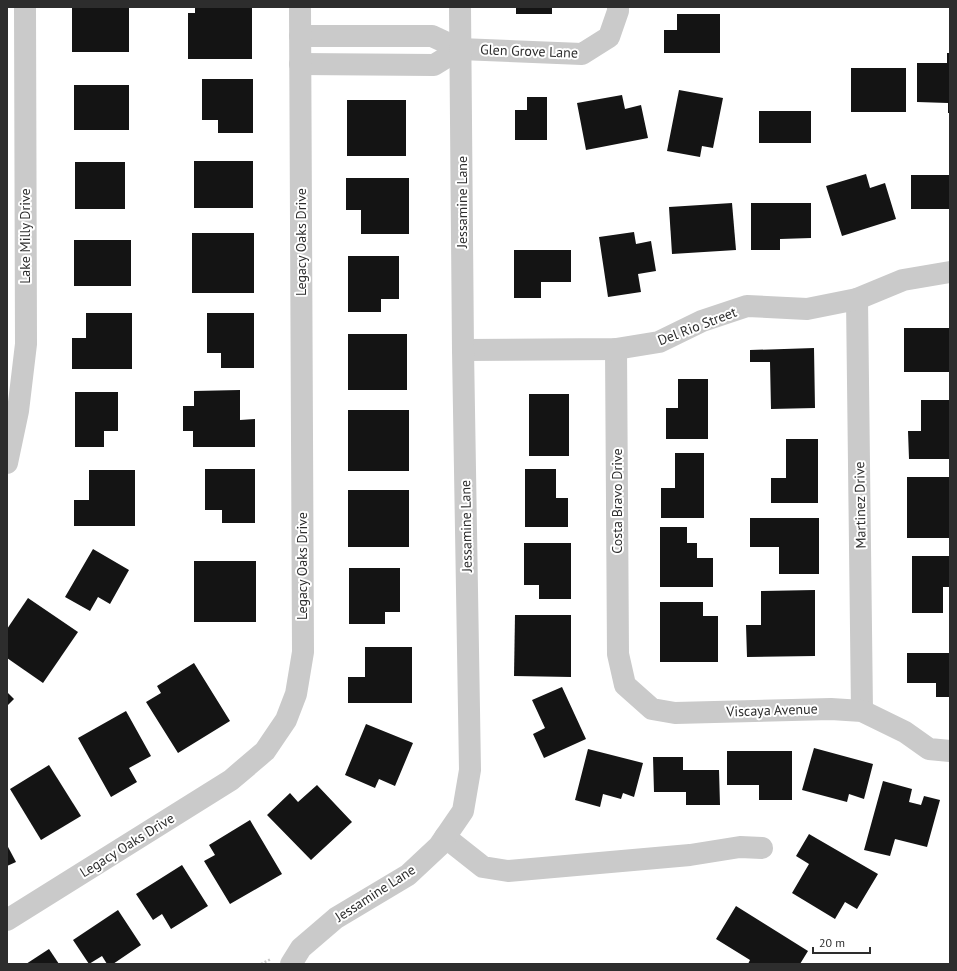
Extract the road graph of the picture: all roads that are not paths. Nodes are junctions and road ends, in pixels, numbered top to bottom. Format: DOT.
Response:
graph roads {
  1 [pos="25,7"];
  2 [pos="300,7"];
  3 [pos="460,7"];
  4 [pos="618,7"];
  5 [pos="300,36"];
  6 [pos="391,36"];
  7 [pos="460,49"];
  8 [pos="300,64"];
  9 [pos="390,65"];
  10 [pos="950,272"];
  11 [pos="858,299"];
  12 [pos="616,349"];
  13 [pos="463,350"];
  14 [pos="7,462"];
  15 [pos="618,654"];
  16 [pos="862,711"];
  17 [pos="950,751"];
  18 [pos="445,837"];
  19 [pos="762,848"];
  20 [pos="7,920"];
  21 [pos="291,964"];
  1 -- 14 [label="street, Lake Milly Drive"];
  2 -- 5 [label="street, Legacy Oaks Drive"];
  3 -- 7 [label="street, Jessamine Lane"];
  4 -- 7 [label="street, Glen Grove Lane"];
  5 -- 6 [label="street"];
  5 -- 8 [label="street, Legacy Oaks Drive"];
  6 -- 7 [label="street"];
  6 -- 9 [label="street"];
  7 -- 9 [label="street"];
  7 -- 13 [label="street, Jessamine Lane"];
  8 -- 9 [label="street"];
  8 -- 20 [label="street, Legacy Oaks Drive"];
  10 -- 11 [label="street, Del Rio Street"];
  11 -- 12 [label="street, Del Rio Street"];
  11 -- 16 [label="street, Martinez Drive"];
  12 -- 13 [label="street, Del Rio Street"];
  12 -- 15 [label="street, Costa Bravo Drive"];
  13 -- 18 [label="street, Jessamine Lane"];
  15 -- 16 [label="street, Viscaya Avenue"];
  16 -- 17 [label="street, Viscaya Avenue"];
  18 -- 19 [label="street"];
  18 -- 21 [label="street, Jessamine Lane"];
}
